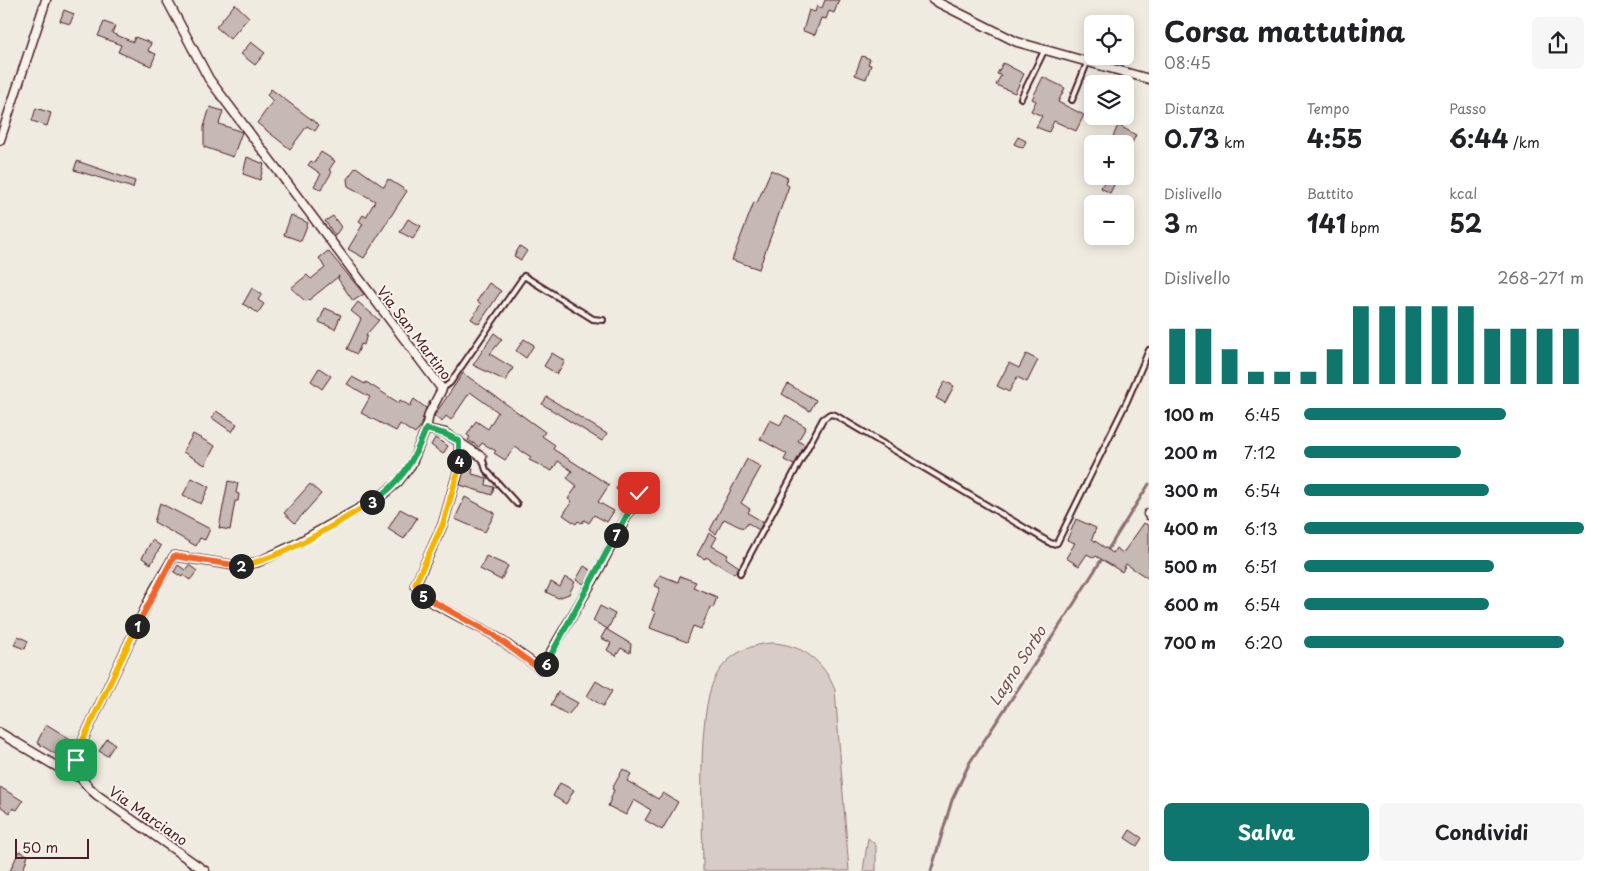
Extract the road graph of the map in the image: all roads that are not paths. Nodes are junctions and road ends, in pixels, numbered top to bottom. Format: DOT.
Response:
graph roads {
  1 [pos="46,0"];
  2 [pos="167,0"];
  3 [pos="933,0"];
  4 [pos="1044,51"];
  5 [pos="1084,62"];
  6 [pos="1086,65"];
  7 [pos="1095,65"];
  8 [pos="1149,79"];
  9 [pos="1022,98"];
  10 [pos="1072,100"];
  11 [pos="0,140"];
  12 [pos="603,320"];
  13 [pos="1149,350"];
  14 [pos="442,389"];
  15 [pos="426,429"];
  16 [pos="459,441"];
  17 [pos="482,456"];
  18 [pos="639,493"];
  19 [pos="517,504"];
  20 [pos="740,573"];
  21 [pos="0,733"];
  22 [pos="79,777"];
  23 [pos="205,871"];
  1 -- 11 [label="street"];
  2 -- 14 [label="street, Via San Martino"];
  3 -- 4 [label="street"];
  4 -- 5 [label="street"];
  4 -- 9 [label="lane"];
  6 -- 10 [label="lane"];
  7 -- 8 [label="street"];
  12 -- 14 [label="lane"];
  13 -- 20 [label="lane"];
  14 -- 15 [label="street, Via San Martino"];
  15 -- 16 [label="street"];
  15 -- 22 [label="street, Via San Martino"];
  16 -- 17 [label="street"];
  16 -- 18 [label="street"];
  17 -- 19 [label="lane"];
  21 -- 22 [label="street, Via Marciano"];
  22 -- 23 [label="street, Via Marciano"];
}
